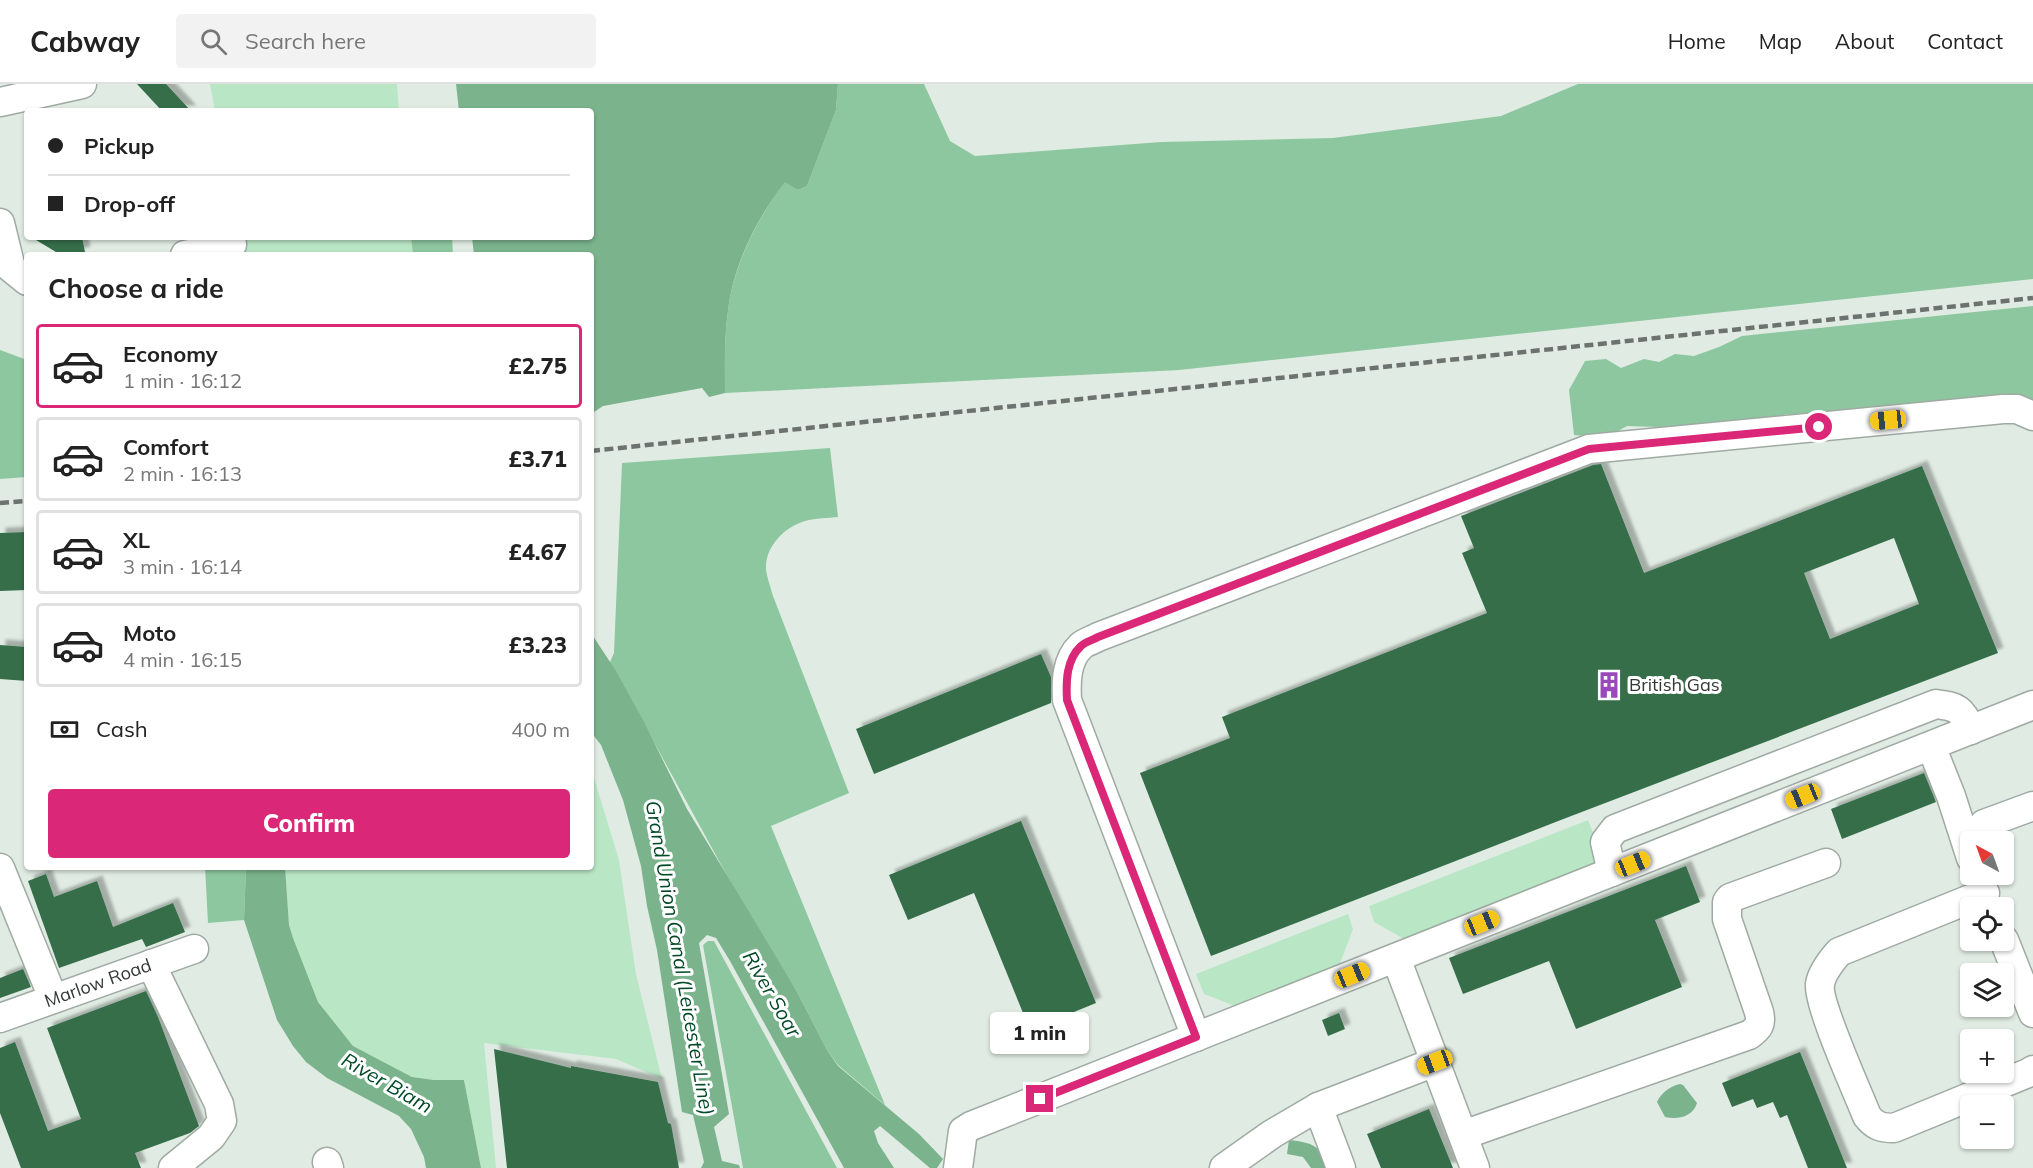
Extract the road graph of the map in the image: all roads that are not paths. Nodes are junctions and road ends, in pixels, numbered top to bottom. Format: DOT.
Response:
graph roads {
  1 [pos="82,84"];
  2 [pos="0,102"];
  3 [pos="0,223"];
  4 [pos="233,246"];
  5 [pos="201,252"];
  6 [pos="24,279"];
  7 [pos="2033,416"];
  8 [pos="2033,705"];
  9 [pos="1971,730"];
  10 [pos="1931,746"];
  11 [pos="2033,806"];
  12 [pos="1984,824"];
  13 [pos="1962,831"];
  14 [pos="1826,862"];
  15 [pos="0,867"];
  16 [pos="1612,872"];
  17 [pos="1984,892"];
  18 [pos="194,948"];
  19 [pos="2008,951"];
  20 [pos="1396,958"];
  21 [pos="151,964"];
  22 [pos="53,998"];
  23 [pos="2033,1013"];
  24 [pos="0,1018"];
  25 [pos="1196,1037"];
  26 [pos="1435,1062"];
  27 [pos="2033,1070"];
  28 [pos="1318,1107"];
  29 [pos="1462,1135"];
  30 [pos="173,1168"];
  31 [pos="958,1168"];
  32 [pos="1224,1168"];
  33 [pos="1341,1168"];
  34 [pos="1475,1168"];
  1 -- 2 [label="street"];
  3 -- 6 [label="street"];
  4 -- 5 [label="street"];
  7 -- 25 [label="street"];
  8 -- 9 [label="street"];
  9 -- 10 [label="street"];
  9 -- 16 [label="street"];
  10 -- 13 [label="street"];
  10 -- 16 [label="street"];
  11 -- 12 [label="street"];
  14 -- 29 [label="street"];
  15 -- 22 [label="street"];
  16 -- 20 [label="street"];
  17 -- 27 [label="street"];
  18 -- 21 [label="street, Marlow Road"];
  19 -- 23 [label="street"];
  20 -- 25 [label="street"];
  20 -- 26 [label="street"];
  21 -- 22 [label="street, Marlow Road"];
  21 -- 30 [label="street"];
  22 -- 24 [label="street, Marlow Road"];
  25 -- 31 [label="street"];
  26 -- 28 [label="street"];
  26 -- 29 [label="street"];
  28 -- 32 [label="street"];
  28 -- 33 [label="street"];
  29 -- 34 [label="street"];
}
